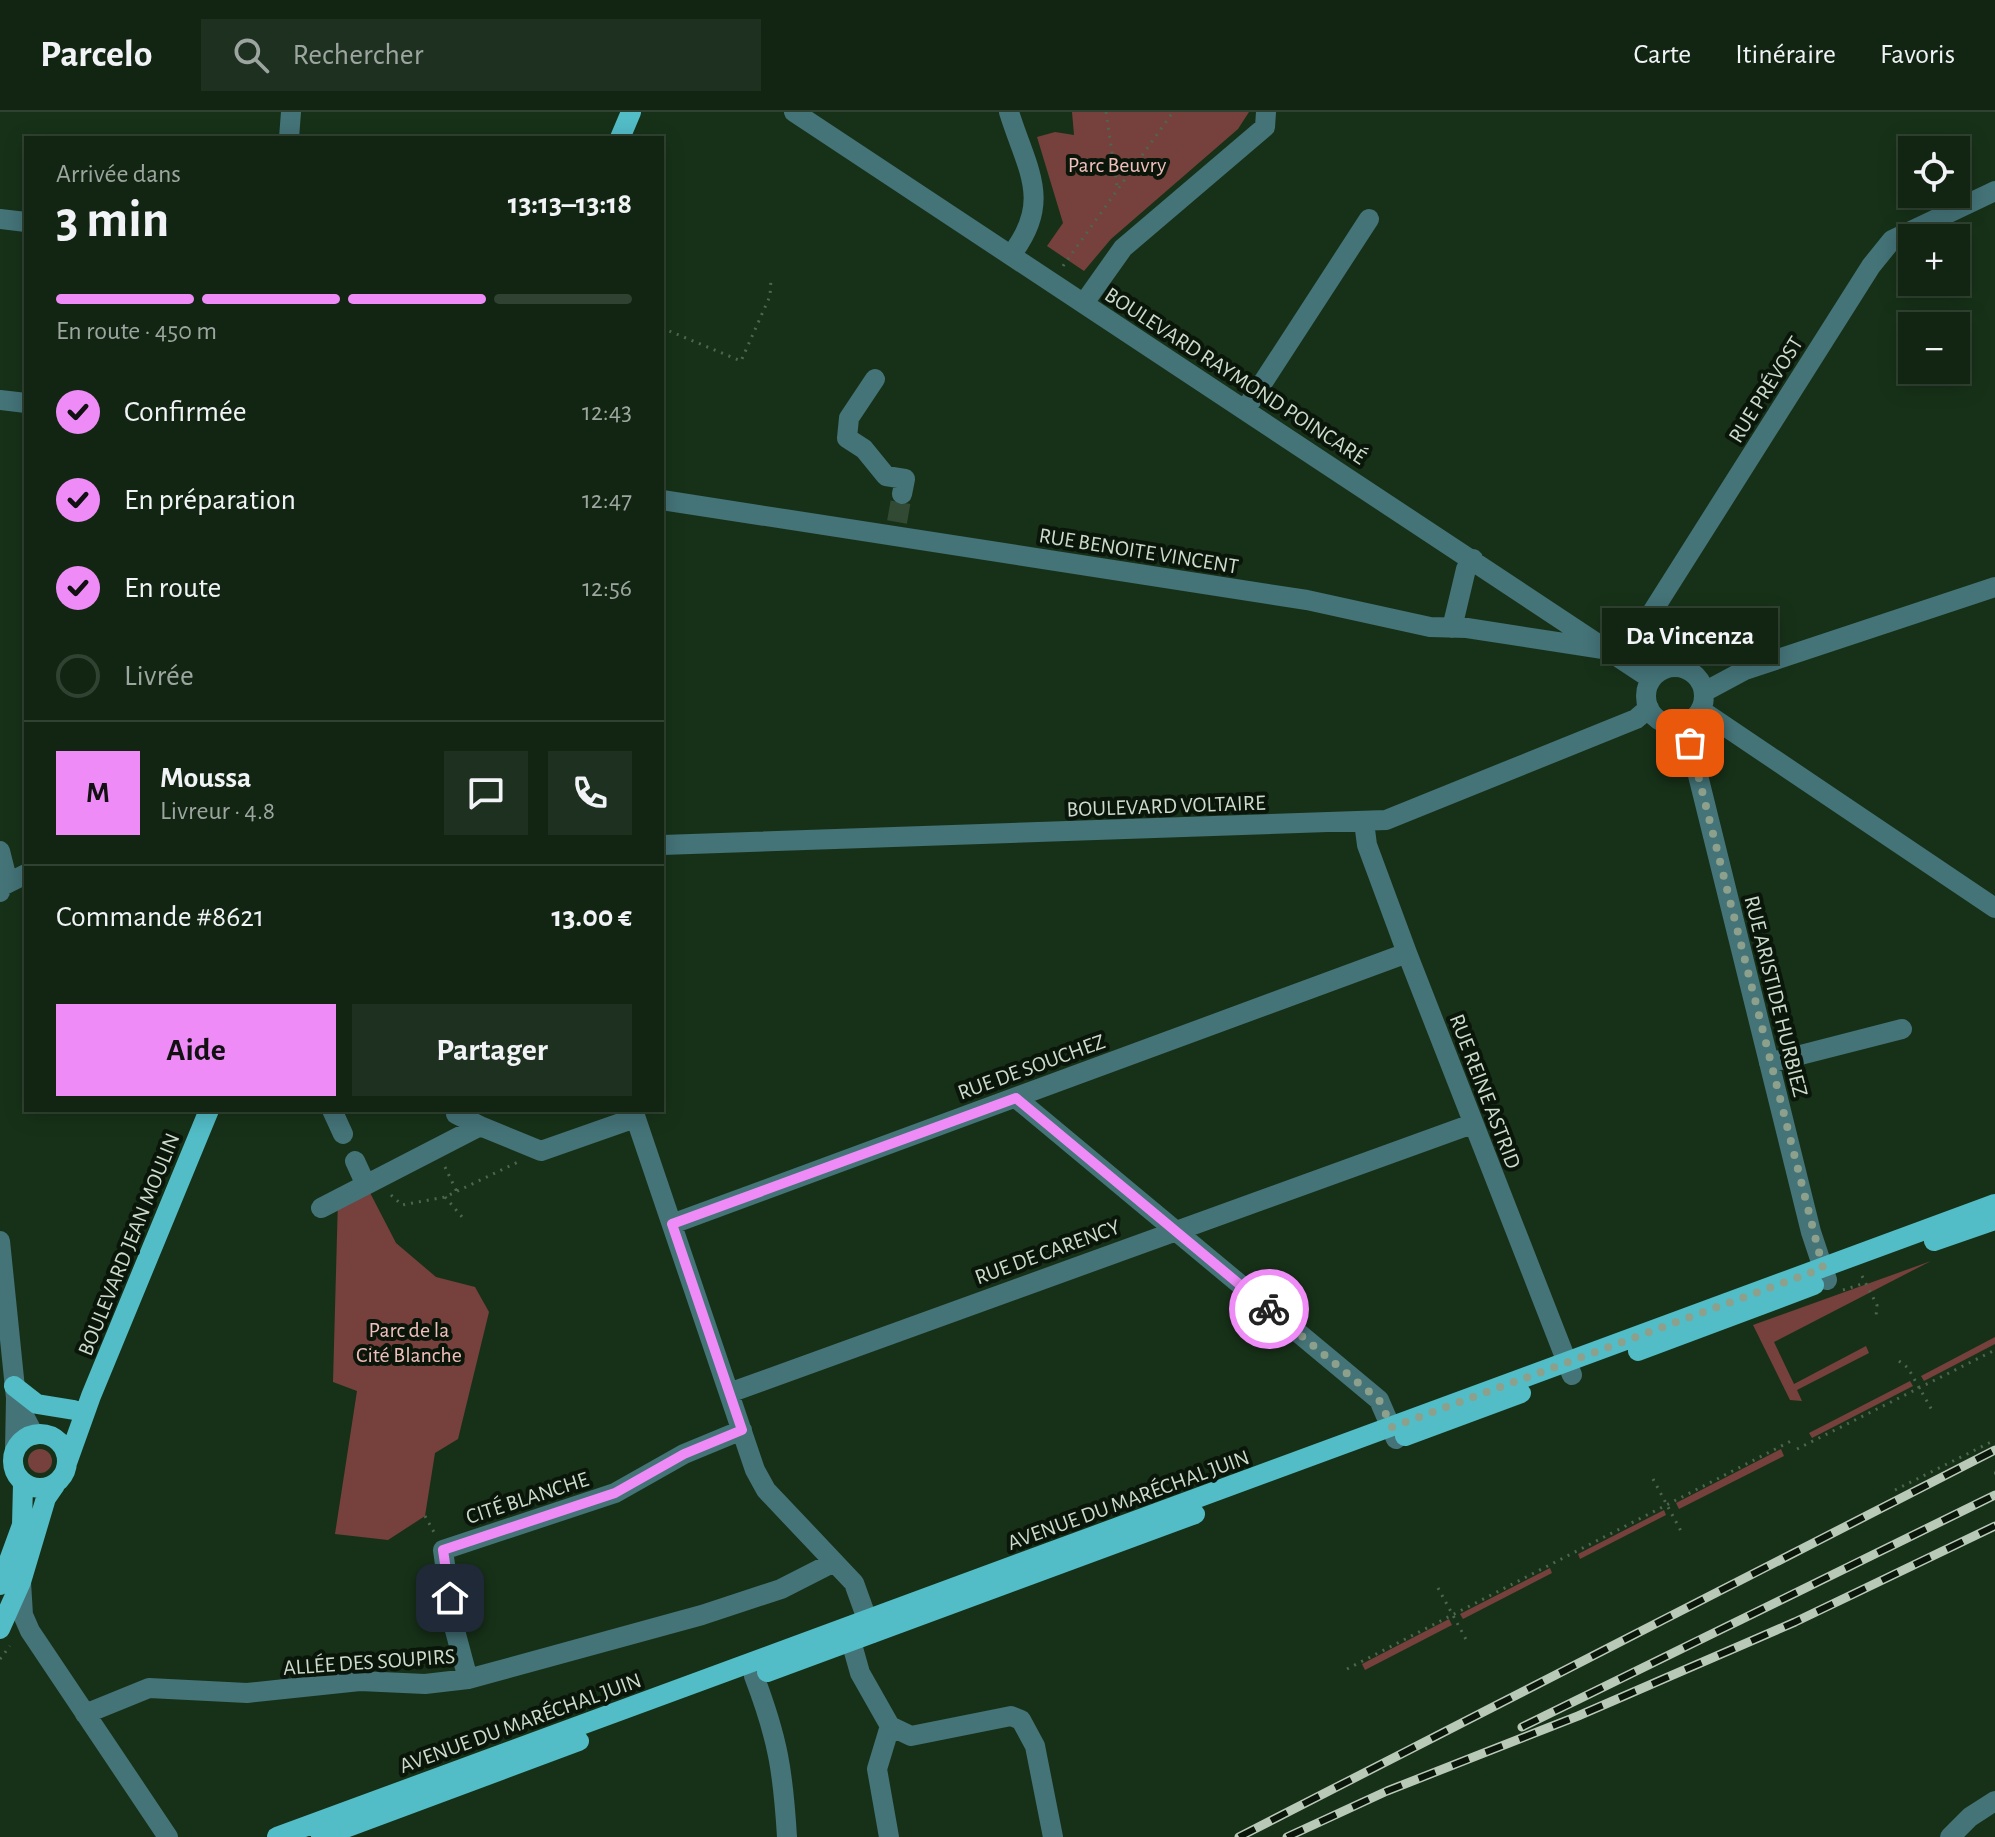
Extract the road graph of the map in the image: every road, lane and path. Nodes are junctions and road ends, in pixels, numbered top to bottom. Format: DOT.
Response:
graph roads {
  1 [pos="291,112"];
  2 [pos="631,112"];
  3 [pos="794,112"];
  4 [pos="1009,112"];
  5 [pos="1106,112"];
  6 [pos="1173,112"];
  7 [pos="1266,112"];
  8 [pos="289,136"];
  9 [pos="621,136"];
  10 [pos="1117,186"];
  11 [pos="1995,191"];
  12 [pos="0,219"];
  13 [pos="1369,219"];
  14 [pos="24,222"];
  15 [pos="1011,255"];
  16 [pos="1063,266"];
  17 [pos="771,279"];
  18 [pos="1084,303"];
  19 [pos="664,329"];
  20 [pos="875,379"];
  21 [pos="0,400"];
  22 [pos="24,403"];
  23 [pos="1245,410"];
  24 [pos="902,494"];
  25 [pos="664,500"];
  26 [pos="1473,559"];
  27 [pos="1995,587"];
  28 [pos="1452,628"];
  29 [pos="1607,649"];
  30 [pos="1632,666"];
  31 [pos="1651,679"];
  32 [pos="1703,701"];
  33 [pos="1649,708"];
  34 [pos="1681,724"];
  35 [pos="1364,822"];
  36 [pos="664,845"];
  37 [pos="0,850"];
  38 [pos="24,864"];
  39 [pos="24,875"];
  40 [pos="2,888"];
  41 [pos="1995,906"];
  42 [pos="1407,953"];
  43 [pos="1902,1029"];
  44 [pos="1769,1063"];
  45 [pos="1016,1098"];
  46 [pos="208,1112"];
  47 [pos="333,1112"];
  48 [pos="456,1114"];
  49 [pos="634,1114"];
  50 [pos="1472,1124"];
  51 [pos="480,1126"];
  52 [pos="343,1134"];
  53 [pos="437,1149"];
  54 [pos="541,1151"];
  55 [pos="355,1161"];
  56 [pos="374,1181"];
  57 [pos="457,1192"];
  58 [pos="445,1197"];
  59 [pos="1995,1204"];
  60 [pos="321,1208"];
  61 [pos="463,1218"];
  62 [pos="1995,1220"];
  63 [pos="672,1224"];
  64 [pos="1176,1232"];
  65 [pos="0,1241"];
  66 [pos="1859,1268"];
  67 [pos="1825,1274"];
  68 [pos="1876,1316"];
  69 [pos="1995,1350"];
  70 [pos="1899,1361"];
  71 [pos="1569,1368"];
  72 [pos="1919,1388"];
  73 [pos="15,1392"];
  74 [pos="729,1393"];
  75 [pos="91,1396"];
  76 [pos="74,1410"];
  77 [pos="1933,1412"];
  78 [pos="742,1430"];
  79 [pos="1394,1433"];
  80 [pos="43,1436"];
  81 [pos="1793,1440"];
  82 [pos="1995,1440"];
  83 [pos="1797,1449"];
  84 [pos="9,1457"];
  85 [pos="67,1463"];
  86 [pos="1653,1479"];
  87 [pos="23,1484"];
  88 [pos="55,1485"];
  89 [pos="1895,1490"];
  90 [pos="1668,1505"];
  91 [pos="1682,1533"];
  92 [pos="834,1562"];
  93 [pos="10,1584"];
  94 [pos="1438,1588"];
  95 [pos="1453,1615"];
  96 [pos="870,1627"];
  97 [pos="0,1629"];
  98 [pos="851,1641"];
  99 [pos="1468,1643"];
  100 [pos="1347,1669"];
  101 [pos="754,1676"];
  102 [pos="468,1679"];
  103 [pos="85,1714"];
  104 [pos="890,1726"];
  105 [pos="1995,1801"];
  106 [pos="168,1837"];
  107 [pos="277,1837"];
  108 [pos="321,1837"];
  109 [pos="787,1837"];
  110 [pos="889,1837"];
  111 [pos="1053,1837"];
  112 [pos="1950,1837"];
  1 -- 8 [label="street"];
  2 -- 9 [label="main road"];
  3 -- 15 [label="street, BOULEVARD RAYMOND POINCARÉ"];
  4 -- 15 [label="street"];
  5 -- 10 [label="path"];
  6 -- 10 [label="path"];
  7 -- 18 [label="street"];
  10 -- 16 [label="path"];
  11 -- 30 [label="street, RUE PRÉVOST"];
  12 -- 14 [label="street"];
  13 -- 23 [label="street"];
  15 -- 18 [label="street, BOULEVARD RAYMOND POINCARÉ"];
  17 -- 19 [label="path"];
  18 -- 23 [label="street, BOULEVARD RAYMOND POINCARÉ"];
  20 -- 24 [label="street"];
  21 -- 22 [label="street"];
  23 -- 26 [label="street, BOULEVARD RAYMOND POINCARÉ"];
  25 -- 28 [label="street, RUE BENOITE VINCENT"];
  26 -- 28 [label="street"];
  26 -- 29 [label="street, BOULEVARD RAYMOND POINCARÉ"];
  27 -- 32 [label="street"];
  28 -- 29 [label="street, RUE BENOITE VINCENT"];
  29 -- 30 [label="street, BOULEVARD RAYMOND POINCARÉ"];
  30 -- 31 [label="street, BOULEVARD RAYMOND POINCARÉ"];
  31 -- 32 [label="street"];
  31 -- 33 [label="street"];
  32 -- 34 [label="street"];
  32 -- 41 [label="street"];
  33 -- 34 [label="street"];
  33 -- 35 [label="street, BOULEVARD VOLTAIRE"];
  34 -- 44 [label="street, RUE ARISTIDE HURBIEZ"];
  35 -- 36 [label="street, BOULEVARD VOLTAIRE"];
  35 -- 42 [label="street, RUE REINE ASTRID"];
  37 -- 38 [label="street"];
  37 -- 40 [label="street"];
  39 -- 40 [label="street"];
  42 -- 45 [label="street, RUE DE SOUCHEZ"];
  42 -- 50 [label="street, RUE REINE ASTRID"];
  43 -- 44 [label="street"];
  44 -- 67 [label="street, RUE ARISTIDE HURBIEZ"];
  45 -- 63 [label="street, RUE DE SOUCHEZ"];
  45 -- 64 [label="street"];
  46 -- 75 [label="main road, BOULEVARD JEAN MOULIN"];
  47 -- 52 [label="street"];
  48 -- 51 [label="street"];
  49 -- 54 [label="street"];
  49 -- 63 [label="street"];
  50 -- 64 [label="street, RUE DE CARENCY"];
  50 -- 71 [label="street, RUE REINE ASTRID"];
  51 -- 53 [label="street"];
  51 -- 54 [label="street"];
  53 -- 56 [label="street"];
  53 -- 57 [label="path"];
  54 -- 57 [label="path"];
  55 -- 56 [label="street"];
  56 -- 58 [label="path"];
  56 -- 60 [label="street"];
  57 -- 58 [label="path"];
  58 -- 61 [label="path"];
  59 -- 67 [label="main road, AVENUE DU MARÉCHAL JUIN"];
  62 -- 66 [label="main road, AVENUE DU MARÉCHAL JUIN"];
  63 -- 74 [label="street"];
  64 -- 74 [label="street, RUE DE CARENCY"];
  64 -- 79 [label="street"];
  65 -- 73 [label="street"];
  66 -- 67 [label="main road, AVENUE DU MARÉCHAL JUIN"];
  66 -- 68 [label="path"];
  67 -- 71 [label="main road, AVENUE DU MARÉCHAL JUIN"];
  69 -- 72 [label="path"];
  70 -- 72 [label="path"];
  71 -- 79 [label="main road, AVENUE DU MARÉCHAL JUIN"];
  72 -- 77 [label="path"];
  72 -- 83 [label="path"];
  73 -- 76 [label="main road"];
  73 -- 80 [label="street"];
  73 -- 84 [label="street"];
  74 -- 78 [label="street"];
  75 -- 76 [label="main road, BOULEVARD JEAN MOULIN"];
  75 -- 85 [label="main road, BOULEVARD JEAN MOULIN"];
  76 -- 80 [label="main road, BOULEVARD JEAN MOULIN"];
  78 -- 92 [label="street"];
  78 -- 102 [label="street, CITÉ BLANCHE"];
  79 -- 96 [label="main road, AVENUE DU MARÉCHAL JUIN"];
  80 -- 84 [label="main road"];
  80 -- 85 [label="main road"];
  81 -- 90 [label="path"];
  82 -- 89 [label="path"];
  84 -- 87 [label="main road"];
  85 -- 88 [label="main road"];
  86 -- 90 [label="path"];
  87 -- 88 [label="main road"];
  87 -- 93 [label="main road"];
  88 -- 93 [label="main road"];
  90 -- 91 [label="path"];
  90 -- 95 [label="path"];
  92 -- 96 [label="street"];
  92 -- 102 [label="street, ALLÉE DES SOUPIRS"];
  93 -- 97 [label="main road"];
  93 -- 103 [label="street"];
  94 -- 95 [label="path"];
  95 -- 99 [label="path"];
  95 -- 100 [label="path"];
  96 -- 98 [label="main road, AVENUE DU MARÉCHAL JUIN"];
  96 -- 107 [label="main road, AVENUE DU MARÉCHAL JUIN"];
  98 -- 101 [label="main road, AVENUE DU MARÉCHAL JUIN"];
  98 -- 104 [label="street"];
  101 -- 108 [label="main road, AVENUE DU MARÉCHAL JUIN"];
  101 -- 109 [label="street"];
  102 -- 103 [label="street, ALLÉE DES SOUPIRS"];
  103 -- 106 [label="street"];
  104 -- 110 [label="street"];
  104 -- 111 [label="street"];
  105 -- 112 [label="street"];
}
